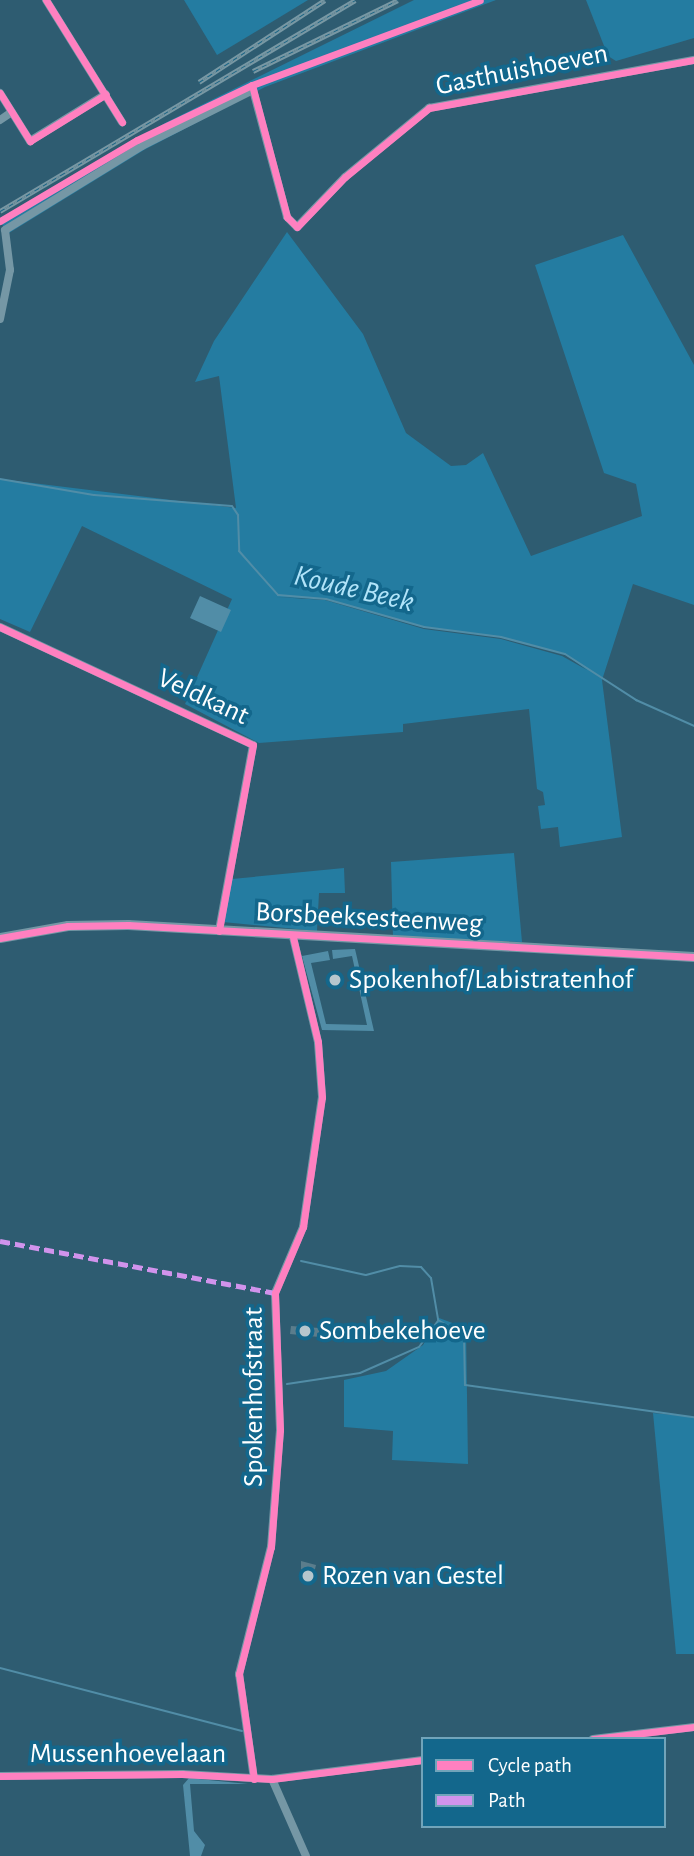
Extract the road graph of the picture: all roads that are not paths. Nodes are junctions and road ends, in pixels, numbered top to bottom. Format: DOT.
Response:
graph roads {
  1 [pos="46,0"];
  2 [pos="694,60"];
  3 [pos="0,93"];
  4 [pos="106,94"];
  5 [pos="14,115"];
  6 [pos="0,120"];
  7 [pos="122,121"];
  8 [pos="0,319"];
  9 [pos="0,626"];
  10 [pos="219,931"];
  11 [pos="293,937"];
  12 [pos="0,938"];
  13 [pos="694,957"];
  14 [pos="694,1727"];
  15 [pos="610,1737"];
  16 [pos="421,1760"];
  17 [pos="0,1776"];
  18 [pos="254,1779"];
  19 [pos="272,1779"];
  20 [pos="306,1856"];
  1 -- 4 [label="street"];
  2 -- 8 [label="street, Gasthuishoeven"];
  3 -- 5 [label="street"];
  4 -- 5 [label="street"];
  4 -- 7 [label="street"];
  5 -- 6 [label="street"];
  9 -- 10 [label="street, Veldkant"];
  10 -- 11 [label="street, Borsbeeksesteenweg"];
  10 -- 12 [label="street, Borsbeeksesteenweg"];
  11 -- 13 [label="street, Borsbeeksesteenweg"];
  11 -- 18 [label="street, Spokenhofstraat"];
  14 -- 15 [label="street"];
  16 -- 19 [label="street, Mussenhoevelaan"];
  17 -- 18 [label="street, Mussenhoevelaan"];
  18 -- 19 [label="street, Mussenhoevelaan"];
  19 -- 20 [label="street"];
}
